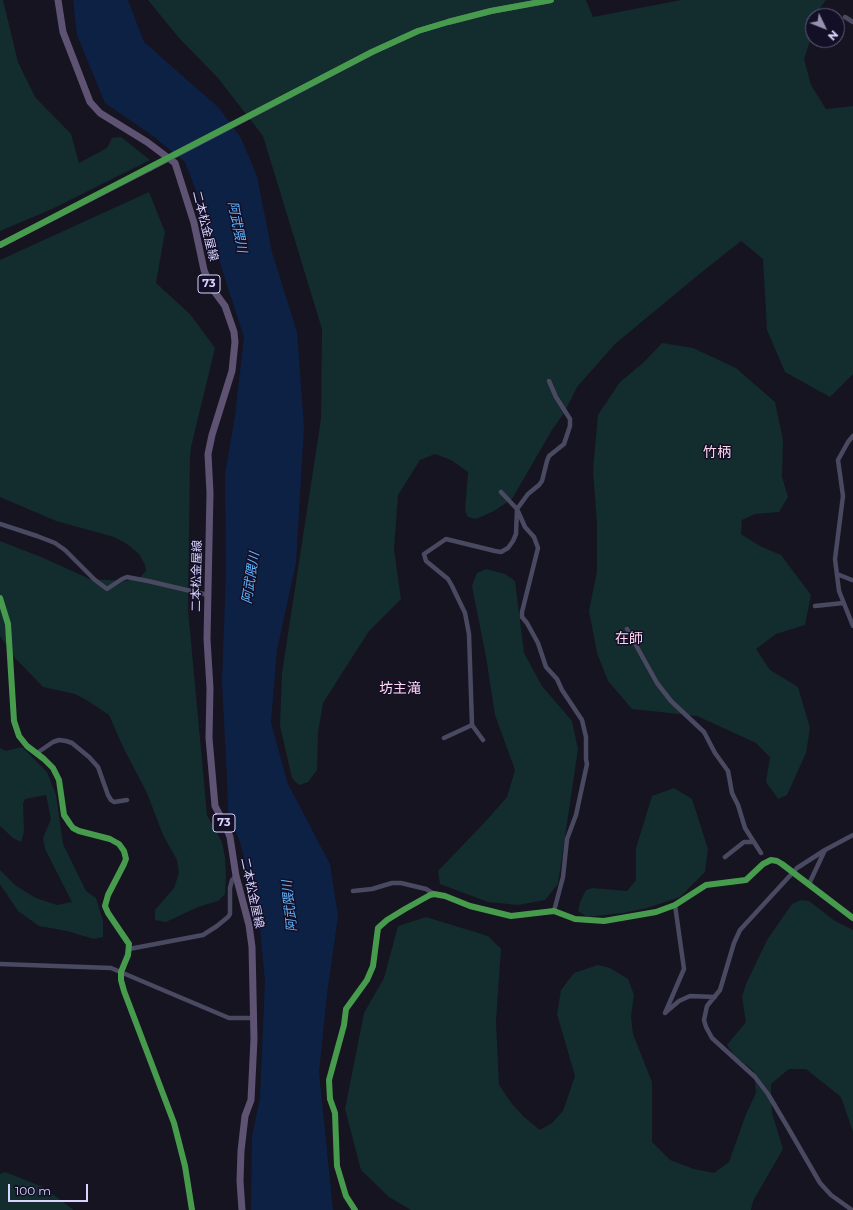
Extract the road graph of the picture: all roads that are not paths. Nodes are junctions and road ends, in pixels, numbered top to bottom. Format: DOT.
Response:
graph roads {
  1 [pos="58,0"];
  2 [pos="551,0"];
  3 [pos="536,1"];
  4 [pos="845,17"];
  5 [pos="853,22"];
  6 [pos="0,245"];
  7 [pos="549,381"];
  8 [pos="853,436"];
  9 [pos="501,492"];
  10 [pos="517,509"];
  11 [pos="0,524"];
  12 [pos="837,574"];
  13 [pos="852,580"];
  14 [pos="208,595"];
  15 [pos="0,598"];
  16 [pos="843,603"];
  17 [pos="816,606"];
  18 [pos="853,626"];
  19 [pos="627,629"];
  20 [pos="472,725"];
  21 [pos="444,738"];
  22 [pos="483,740"];
  23 [pos="37,753"];
  24 [pos="127,800"];
  25 [pos="853,835"];
  26 [pos="753,842"];
  27 [pos="825,850"];
  28 [pos="761,853"];
  29 [pos="725,857"];
  30 [pos="793,872"];
  31 [pos="236,876"];
  32 [pos="809,884"];
  33 [pos="353,891"];
  34 [pos="434,894"];
  35 [pos="675,905"];
  36 [pos="554,910"];
  37 [pos="853,918"];
  38 [pos="129,949"];
  39 [pos="0,964"];
  40 [pos="121,972"];
  41 [pos="714,997"];
  42 [pos="254,1018"];
  43 [pos="192,1210"];
  44 [pos="242,1210"];
  45 [pos="355,1210"];
  46 [pos="852,1210"];
  1 -- 14 [label="main road, 二本松金屋線 / 73"];
  2 -- 3 [label="street"];
  3 -- 6 [label="street, bridge"];
  4 -- 5 [label="street"];
  7 -- 10 [label="street"];
  8 -- 12 [label="street"];
  9 -- 10 [label="street"];
  10 -- 20 [label="street"];
  10 -- 36 [label="street"];
  11 -- 14 [label="street"];
  12 -- 13 [label="street"];
  12 -- 16 [label="street"];
  14 -- 31 [label="main road, 二本松金屋線 / 73"];
  15 -- 23 [label="street"];
  16 -- 17 [label="street"];
  16 -- 18 [label="street"];
  19 -- 26 [label="street"];
  20 -- 21 [label="street"];
  20 -- 22 [label="street"];
  23 -- 24 [label="street"];
  23 -- 38 [label="street"];
  25 -- 27 [label="street"];
  26 -- 28 [label="street"];
  26 -- 29 [label="street"];
  27 -- 30 [label="street"];
  27 -- 32 [label="street"];
  30 -- 32 [label="street"];
  30 -- 35 [label="street"];
  30 -- 41 [label="street"];
  31 -- 38 [label="street"];
  31 -- 42 [label="main road, 二本松金屋線 / 73"];
  32 -- 37 [label="street"];
  33 -- 34 [label="street"];
  34 -- 36 [label="street"];
  34 -- 45 [label="street"];
  35 -- 36 [label="street"];
  35 -- 41 [label="street"];
  38 -- 40 [label="street"];
  39 -- 40 [label="street"];
  40 -- 42 [label="street"];
  40 -- 43 [label="street"];
  41 -- 46 [label="street"];
  42 -- 44 [label="main road, 二本松金屋線 / 73"];
}
